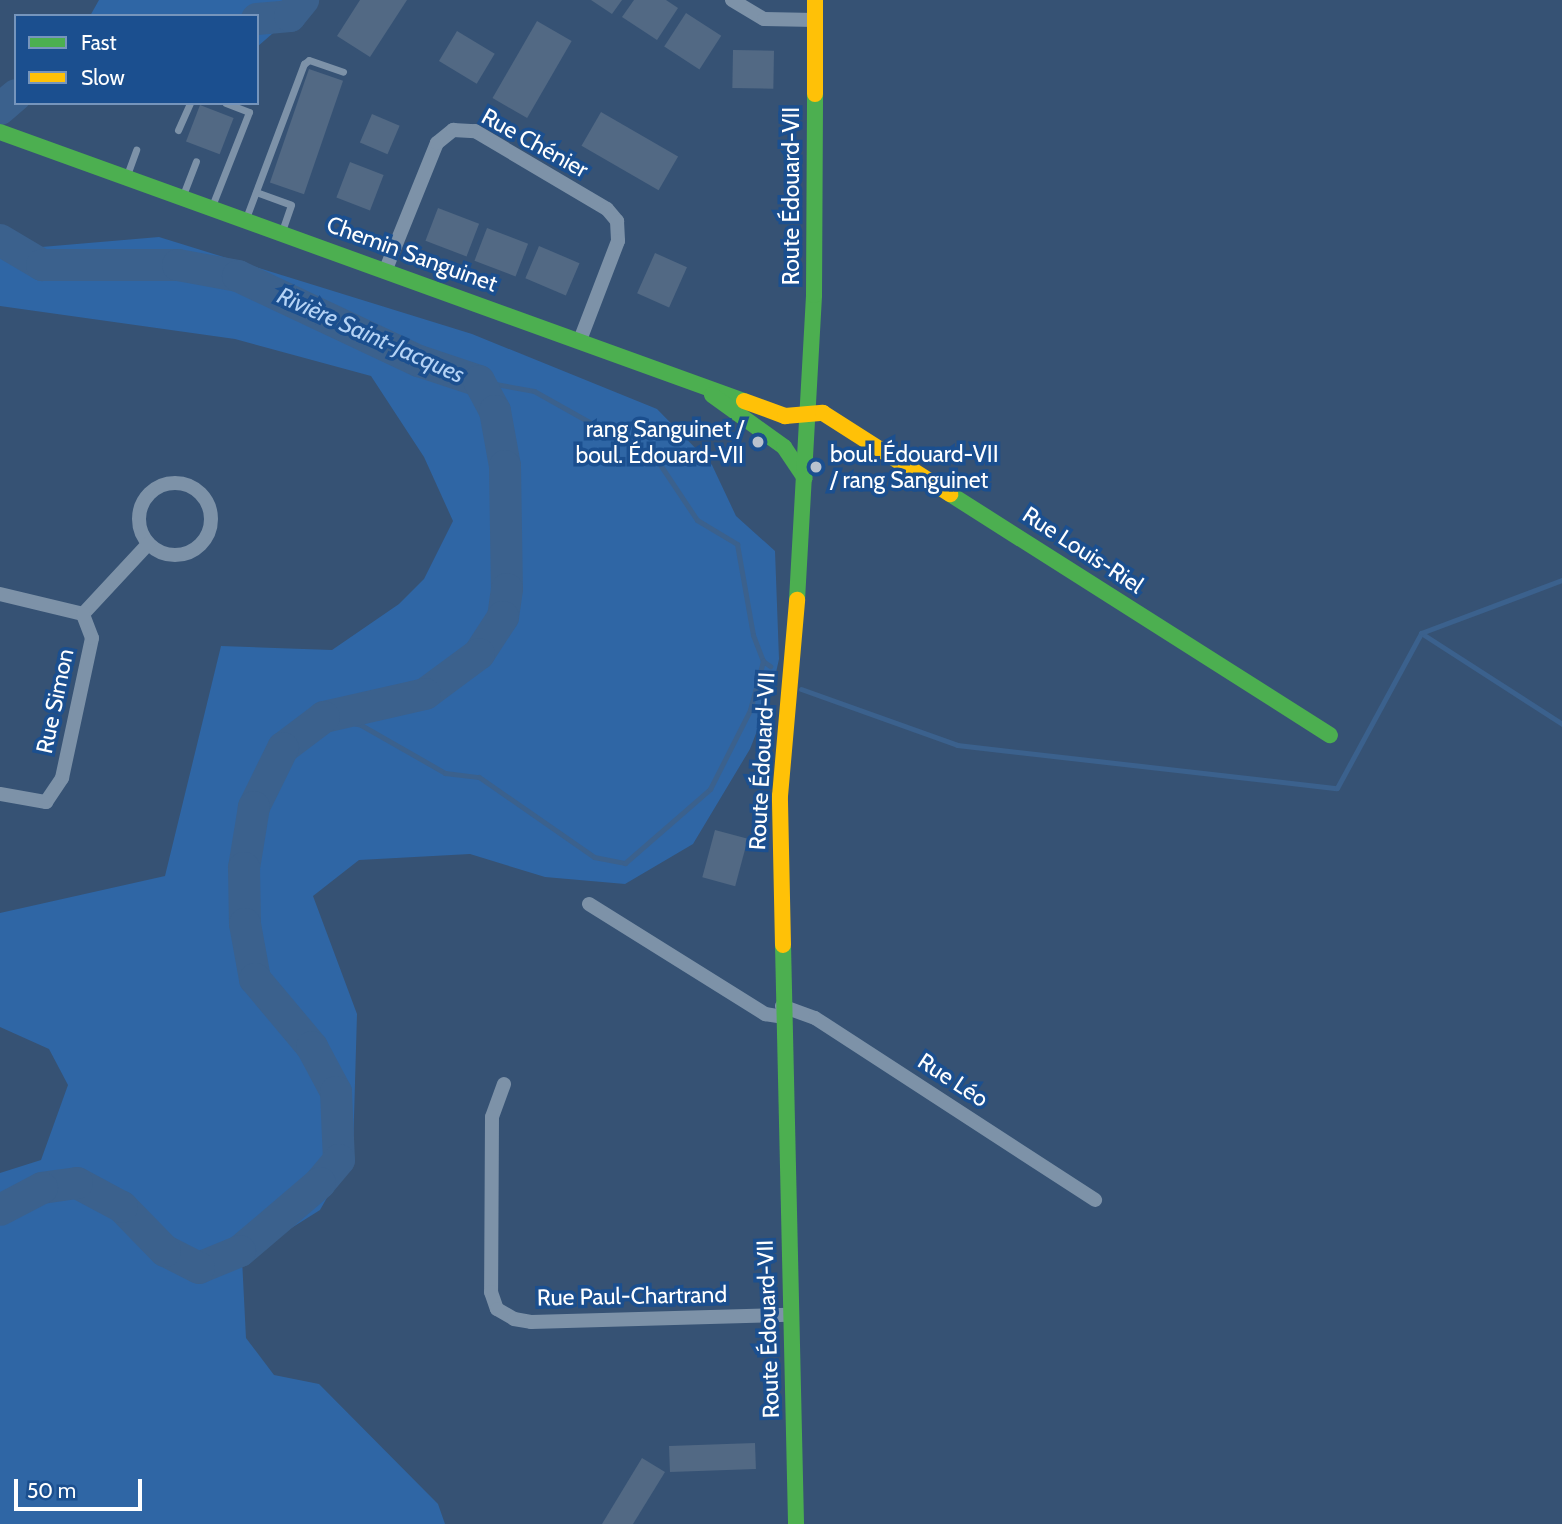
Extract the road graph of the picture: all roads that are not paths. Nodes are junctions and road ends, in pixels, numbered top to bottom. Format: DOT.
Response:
graph roads {
  1 [pos="732,0"];
  2 [pos="815,0"];
  3 [pos="815,20"];
  4 [pos="343,72"];
  5 [pos="189,105"];
  6 [pos="231,105"];
  7 [pos="178,130"];
  8 [pos="0,132"];
  9 [pos="136,150"];
  10 [pos="196,161"];
  11 [pos="127,175"];
  12 [pos="256,192"];
  13 [pos="183,195"];
  14 [pos="212,206"];
  15 [pos="246,218"];
  16 [pos="282,231"];
  17 [pos="386,270"];
  18 [pos="580,340"];
  19 [pos="701,385"];
  20 [pos="807,416"];
  21 [pos="805,478"];
  22 [pos="148,544"];
  23 [pos="0,594"];
  24 [pos="83,614"];
  25 [pos="1330,735"];
  26 [pos="0,794"];
  27 [pos="589,904"];
  28 [pos="782,1012"];
  29 [pos="504,1084"];
  30 [pos="1095,1200"];
  31 [pos="789,1315"];
  32 [pos="796,1524"];
  1 -- 3 [label="street"];
  2 -- 3 [label="street, Route Édouard-VII"];
  3 -- 20 [label="street, Route Édouard-VII"];
  4 -- 12 [label="lane"];
  5 -- 7 [label="lane"];
  6 -- 14 [label="lane"];
  8 -- 11 [label="street, Chemin Sanguinet"];
  9 -- 11 [label="lane"];
  10 -- 13 [label="lane"];
  11 -- 13 [label="street, Chemin Sanguinet"];
  12 -- 15 [label="lane"];
  12 -- 16 [label="lane"];
  13 -- 14 [label="street, Chemin Sanguinet"];
  14 -- 15 [label="street, Chemin Sanguinet"];
  15 -- 16 [label="street, Chemin Sanguinet"];
  16 -- 17 [label="street, Chemin Sanguinet"];
  17 -- 18 [label="street, Chemin Sanguinet"];
  17 -- 18 [label="street, Rue Chénier"];
  18 -- 19 [label="street, Chemin Sanguinet"];
  19 -- 20 [label="street, Chemin Sanguinet"];
  19 -- 21 [label="street"];
  20 -- 21 [label="street, Route Édouard-VII"];
  20 -- 25 [label="street, Rue Louis-Riel"];
  21 -- 28 [label="street, Route Édouard-VII"];
  22 -- 22 [label="street"];
  22 -- 24 [label="street"];
  23 -- 24 [label="street"];
  24 -- 26 [label="street, Rue Simon"];
  27 -- 28 [label="street, Rue Léo"];
  28 -- 30 [label="street, Rue Léo"];
  28 -- 31 [label="street, Route Édouard-VII"];
  29 -- 31 [label="street, Rue Paul-Chartrand"];
  31 -- 32 [label="street, Route Édouard-VII"];
}
